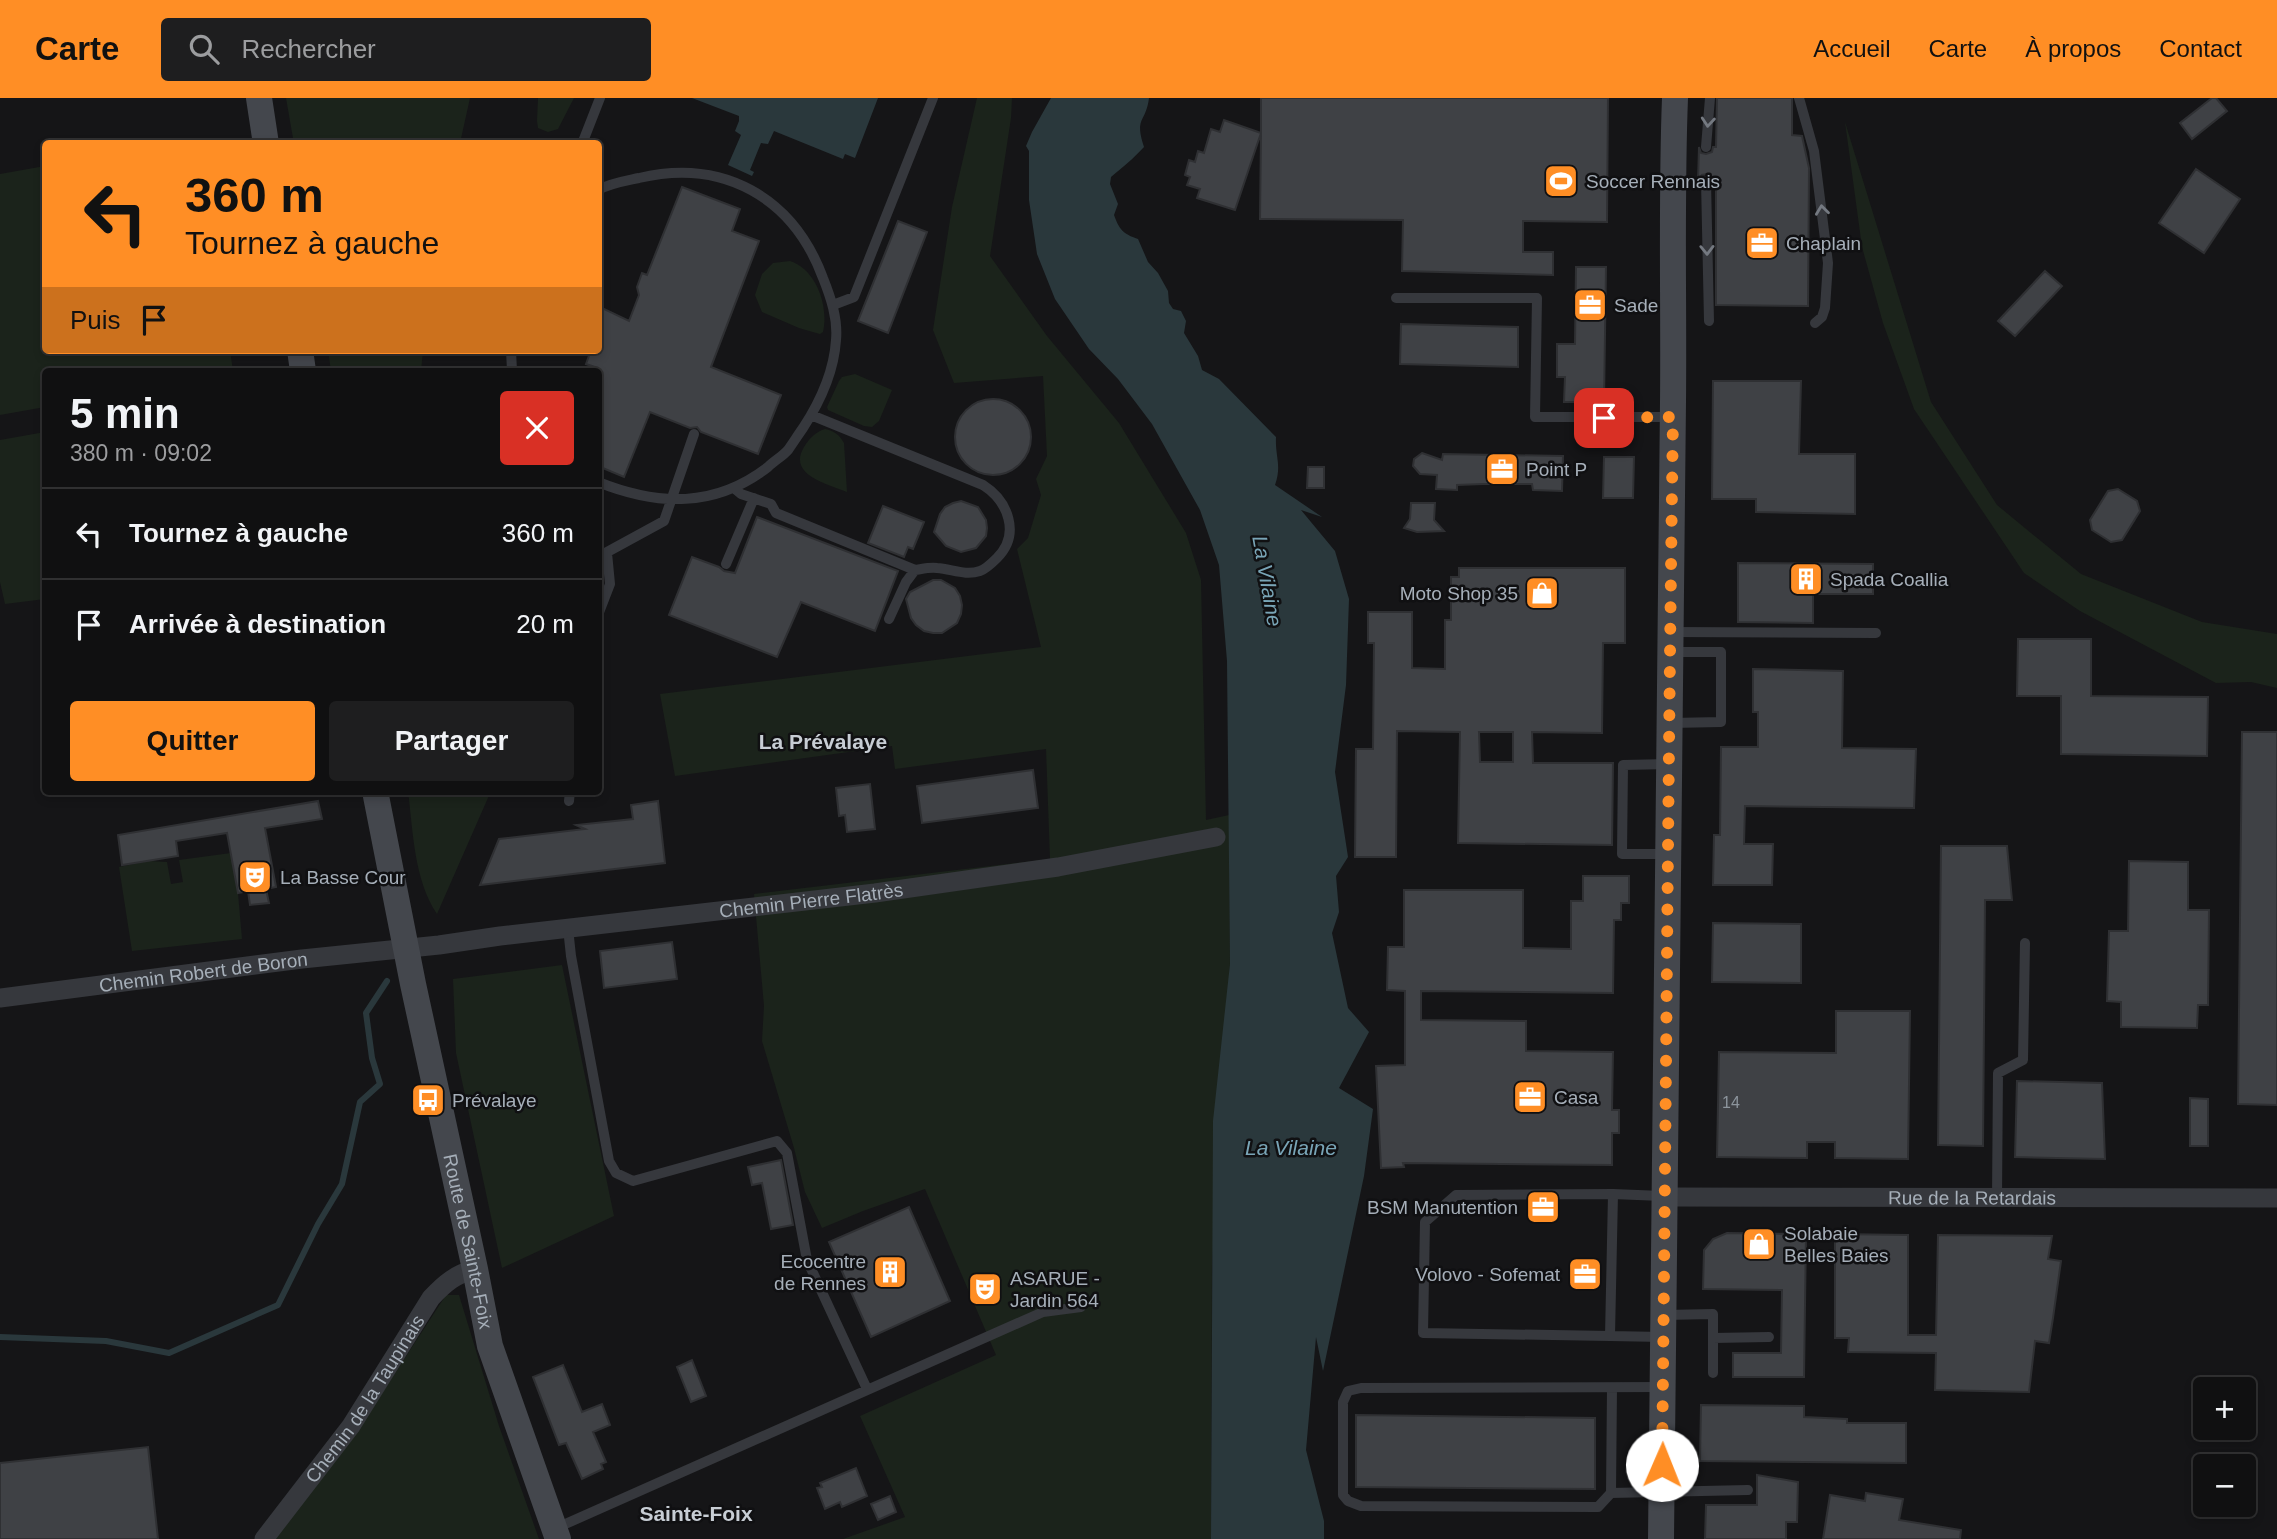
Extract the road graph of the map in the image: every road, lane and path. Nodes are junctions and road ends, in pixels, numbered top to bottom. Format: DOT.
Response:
graph roads {
  1 [pos="259,98"];
  2 [pos="600,98"];
  3 [pos="933,98"];
  4 [pos="1675,98"];
  5 [pos="1710,98"];
  6 [pos="1799,98"];
  7 [pos="265,140"];
  8 [pos="584,140"];
  9 [pos="1706,147"];
  10 [pos="1706,181"];
  11 [pos="602,188"];
  12 [pos="1396,298"];
  13 [pos="834,305"];
  14 [pos="1709,321"];
  15 [pos="1815,323"];
  16 [pos="811,415"];
  17 [pos="1673,417"];
  18 [pos="694,434"];
  19 [pos="602,484"];
  20 [pos="735,489"];
  21 [pos="671,498"];
  22 [pos="754,498"];
  23 [pos="603,555"];
  24 [pos="726,564"];
  25 [pos="915,570"];
  26 [pos="602,605"];
  27 [pos="889,619"];
  28 [pos="1876,633"];
  29 [pos="1670,642"];
  30 [pos="1670,723"];
  31 [pos="1669,764"];
  32 [pos="376,795"];
  33 [pos="1216,837"];
  34 [pos="1668,854"];
  35 [pos="568,928"];
  36 [pos="2025,943"];
  37 [pos="406,948"];
  38 [pos="0,998"];
  39 [pos="1613,1194"];
  40 [pos="1666,1196"];
  41 [pos="1997,1197"];
  42 [pos="2277,1198"];
  43 [pos="475,1269"];
  44 [pos="1081,1307"];
  45 [pos="1664,1326"];
  46 [pos="1609,1336"];
  47 [pos="1769,1337"];
  48 [pos="1713,1338"];
  49 [pos="1713,1373"];
  50 [pos="1663,1387"];
  51 [pos="1612,1388"];
  52 [pos="867,1389"];
  53 [pos="1748,1490"];
  54 [pos="1661,1492"];
  55 [pos="1611,1493"];
  56 [pos="556,1534"];
  57 [pos="264,1539"];
  58 [pos="1661,1539"];
  1 -- 7 [label="street"];
  2 -- 8 [label="lane"];
  3 -- 13 [label="lane"];
  4 -- 17 [label="street"];
  5 -- 9 [label="lane, one-way"];
  15 -- 6 [label="lane, one-way"];
  10 -- 14 [label="lane, one-way"];
  11 -- 13 [label="lane"];
  12 -- 17 [label="lane"];
  13 -- 16 [label="lane"];
  16 -- 20 [label="lane"];
  16 -- 25 [label="lane"];
  17 -- 29 [label="street"];
  18 -- 21 [label="lane"];
  19 -- 21 [label="lane"];
  20 -- 21 [label="lane"];
  20 -- 22 [label="lane"];
  21 -- 23 [label="lane"];
  22 -- 24 [label="lane"];
  22 -- 25 [label="lane"];
  23 -- 26 [label="lane"];
  25 -- 27 [label="lane"];
  28 -- 29 [label="lane"];
  29 -- 30 [label="street"];
  29 -- 30 [label="lane"];
  30 -- 31 [label="street"];
  31 -- 34 [label="street"];
  31 -- 34 [label="lane"];
  32 -- 37 [label="street, Route de Sainte-Foix"];
  33 -- 35 [label="street, Chemin Pierre Flatrès"];
  34 -- 40 [label="street"];
  35 -- 37 [label="street, Chemin Pierre Flatrès"];
  35 -- 52 [label="lane"];
  36 -- 41 [label="lane"];
  37 -- 38 [label="street, Chemin Robert de Boron"];
  37 -- 43 [label="street, Route de Sainte-Foix"];
  39 -- 40 [label="lane"];
  39 -- 46 [label="lane"];
  39 -- 46 [label="lane"];
  40 -- 41 [label="street, Rue de la Retardais"];
  40 -- 45 [label="street"];
  41 -- 42 [label="street, Rue de la Retardais"];
  43 -- 56 [label="street, Route de Sainte-Foix"];
  43 -- 57 [label="street, Chemin de la Taupinais"];
  44 -- 52 [label="lane, Route de Sainte-Foix"];
  45 -- 46 [label="lane"];
  45 -- 48 [label="lane"];
  45 -- 50 [label="street"];
  47 -- 48 [label="lane"];
  48 -- 49 [label="lane"];
  50 -- 51 [label="lane"];
  50 -- 54 [label="street"];
  51 -- 55 [label="lane"];
  51 -- 55 [label="lane"];
  52 -- 56 [label="lane, Route de Sainte-Foix"];
  53 -- 54 [label="lane"];
  54 -- 55 [label="lane"];
  54 -- 58 [label="street"];
}
